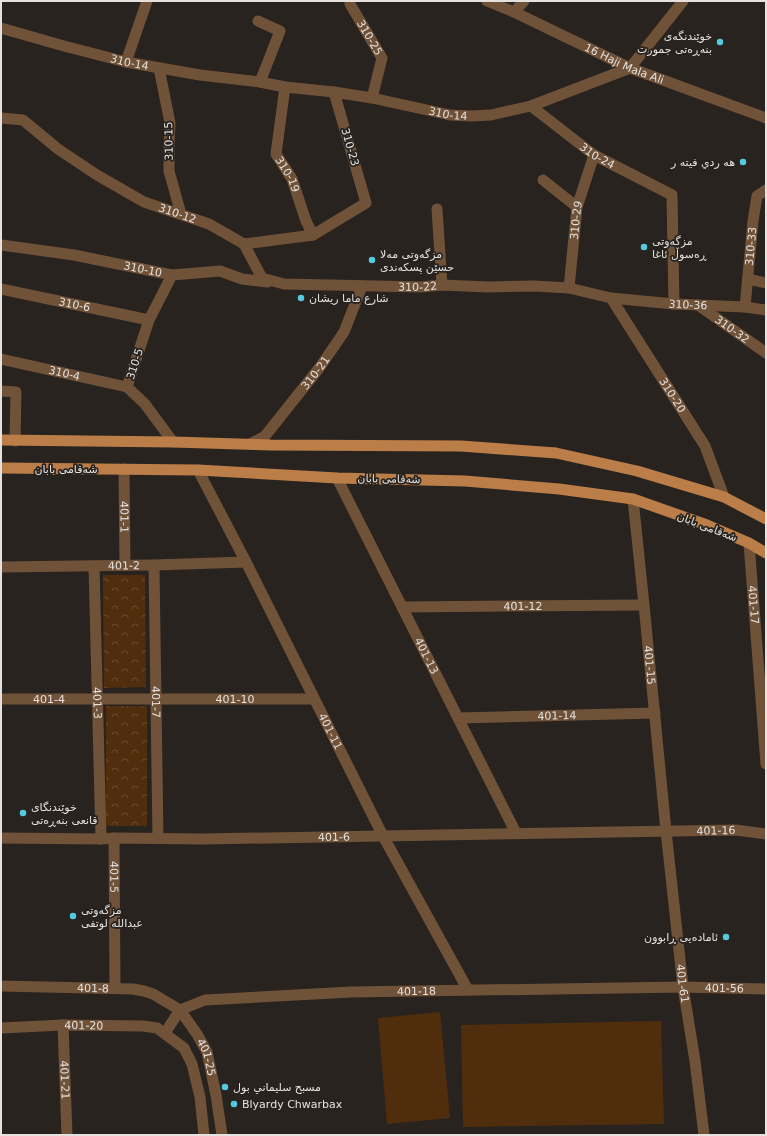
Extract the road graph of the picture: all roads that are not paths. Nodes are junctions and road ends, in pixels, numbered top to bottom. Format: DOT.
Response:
graph roads {
  1 [pos="147,1"];
  2 [pos="350,1"];
  3 [pos="487,1"];
  4 [pos="524,1"];
  5 [pos="683,1"];
  6 [pos="514,12"];
  7 [pos="258,22"];
  8 [pos="1,28"];
  9 [pos="126,62"];
  10 [pos="159,68"];
  11 [pos="630,68"];
  12 [pos="260,82"];
  13 [pos="285,87"];
  14 [pos="334,92"];
  15 [pos="372,98"];
  16 [pos="531,106"];
  17 [pos="1,118"];
  18 [pos="766,118"];
  19 [pos="594,155"];
  20 [pos="543,180"];
  21 [pos="766,190"];
  22 [pos="577,207"];
  23 [pos="437,209"];
  24 [pos="181,214"];
  25 [pos="313,235"];
  26 [pos="1,244"];
  27 [pos="244,244"];
  28 [pos="172,275"];
  29 [pos="748,279"];
  30 [pos="766,283"];
  31 [pos="284,284"];
  32 [pos="442,285"];
  33 [pos="362,286"];
  34 [pos="569,288"];
  35 [pos="1,289"];
  36 [pos="611,298"];
  37 [pos="674,304"];
  38 [pos="698,304"];
  39 [pos="745,307"];
  40 [pos="766,310"];
  41 [pos="149,320"];
  42 [pos="766,353"];
  43 [pos="1,359"];
  44 [pos="127,387"];
  45 [pos="1,391"];
  46 [pos="1,440"];
  47 [pos="15,440"];
  48 [pos="173,442"];
  49 [pos="250,444"];
  50 [pos="1,468"];
  51 [pos="124,469"];
  52 [pos="198,470"];
  53 [pos="338,478"];
  54 [pos="724,497"];
  55 [pos="633,500"];
  56 [pos="766,519"];
  57 [pos="749,542"];
  58 [pos="766,553"];
  59 [pos="246,562"];
  60 [pos="154,565"];
  61 [pos="94,566"];
  62 [pos="125,566"];
  63 [pos="1,567"];
  64 [pos="644,605"];
  65 [pos="402,607"];
  66 [pos="156,698"];
  67 [pos="1,699"];
  68 [pos="98,699"];
  69 [pos="314,699"];
  70 [pos="655,713"];
  71 [pos="458,718"];
  72 [pos="766,764"];
  73 [pos="666,831"];
  74 [pos="516,834"];
  75 [pos="766,834"];
  76 [pos="383,836"];
  77 [pos="1,838"];
  78 [pos="114,838"];
  79 [pos="158,838"];
  80 [pos="101,839"];
  81 [pos="1,986"];
  82 [pos="683,987"];
  83 [pos="115,988"];
  84 [pos="766,989"];
  85 [pos="468,990"];
  86 [pos="180,1010"];
  87 [pos="63,1025"];
  88 [pos="1,1028"];
  89 [pos="165,1033"];
  90 [pos="66,1135"];
  91 [pos="204,1135"];
  92 [pos="222,1135"];
  93 [pos="704,1135"];
  1 -- 9 [label="street"];
  2 -- 15 [label="street, 310-25"];
  3 -- 6 [label="street, 16 Haji Mala Ali"];
  4 -- 6 [label="street"];
  5 -- 11 [label="street"];
  6 -- 11 [label="street, 16 Haji Mala Ali"];
  7 -- 12 [label="street"];
  8 -- 9 [label="street, 310-14"];
  9 -- 10 [label="street, 310-14"];
  10 -- 12 [label="street, 310-14"];
  10 -- 24 [label="street, 310-15"];
  11 -- 16 [label="street, 310-14"];
  11 -- 18 [label="street, 16 Haji Mala Ali"];
  12 -- 13 [label="street, 310-14"];
  13 -- 14 [label="street, 310-14"];
  13 -- 25 [label="street, 310-19"];
  14 -- 15 [label="street, 310-14"];
  14 -- 25 [label="street, 310-23"];
  15 -- 16 [label="street, 310-14"];
  16 -- 19 [label="street, 310-24"];
  17 -- 24 [label="street, 310-12"];
  19 -- 22 [label="street, 310-29"];
  19 -- 37 [label="street, 310-24"];
  20 -- 22 [label="street"];
  21 -- 29 [label="street, 310-33"];
  22 -- 34 [label="street, 310-29"];
  23 -- 32 [label="street"];
  24 -- 27 [label="street, 310-12"];
  25 -- 27 [label="street"];
  26 -- 28 [label="street, 310-10"];
  27 -- 31 [label="street, 310-22"];
  28 -- 31 [label="street, 310-10"];
  28 -- 41 [label="street, 310-5"];
  29 -- 30 [label="street"];
  29 -- 39 [label="street, 310-33"];
  31 -- 33 [label="street, 310-22"];
  32 -- 33 [label="street, 310-22"];
  32 -- 34 [label="street, 310-22"];
  33 -- 49 [label="street, 310-21"];
  34 -- 36 [label="street, 310-22"];
  35 -- 41 [label="street, 310-6"];
  36 -- 37 [label="street, 310-36"];
  36 -- 54 [label="street, 310-20"];
  37 -- 38 [label="street, 310-36"];
  38 -- 39 [label="street, 310-36"];
  38 -- 42 [label="street, 310-32"];
  39 -- 40 [label="street, 310-36"];
  41 -- 44 [label="street, 310-5"];
  43 -- 44 [label="street, 310-4"];
  44 -- 48 [label="street, 310-5"];
  45 -- 47 [label="street"];
  46 -- 47 [label="main road"];
  47 -- 48 [label="main road"];
  48 -- 49 [label="main road"];
  49 -- 54 [label="main road"];
  50 -- 51 [label="main road, شەقامی بابان"];
  51 -- 52 [label="main road, شەقامی بابان"];
  51 -- 62 [label="street, 401-1"];
  52 -- 53 [label="main road, شەقامی بابان"];
  52 -- 59 [label="street, 401-11"];
  53 -- 55 [label="main road, شەقامی بابان"];
  53 -- 65 [label="street, 401-13"];
  54 -- 56 [label="main road"];
  55 -- 57 [label="main road, شەقامی بابان"];
  55 -- 64 [label="street, 401-15"];
  57 -- 58 [label="main road, شەقامی بابان"];
  57 -- 72 [label="street, 401-17"];
  59 -- 60 [label="street, 401-2"];
  59 -- 69 [label="street, 401-11"];
  60 -- 62 [label="street, 401-2"];
  60 -- 66 [label="street, 401-7"];
  61 -- 62 [label="street, 401-2"];
  61 -- 63 [label="street, 401-2"];
  61 -- 68 [label="street, 401-3"];
  64 -- 65 [label="street, 401-12"];
  64 -- 70 [label="street, 401-15"];
  65 -- 71 [label="street, 401-13"];
  66 -- 68 [label="street, 401-10"];
  66 -- 69 [label="street, 401-10"];
  66 -- 79 [label="street, 401-7"];
  67 -- 68 [label="street, 401-4"];
  68 -- 80 [label="street, 401-3"];
  69 -- 76 [label="street, 401-11"];
  70 -- 71 [label="street, 401-14"];
  70 -- 73 [label="street, 401-15"];
  71 -- 74 [label="street, 401-13"];
  73 -- 74 [label="street, 401-6"];
  73 -- 75 [label="street, 401-16"];
  73 -- 82 [label="street, 401-61"];
  74 -- 76 [label="street, 401-6"];
  76 -- 79 [label="street, 401-6"];
  76 -- 85 [label="street, 401-11"];
  77 -- 80 [label="street, 401-6"];
  78 -- 79 [label="street, 401-6"];
  78 -- 80 [label="street, 401-6"];
  78 -- 83 [label="street, 401-5"];
  81 -- 83 [label="street, 401-8"];
  82 -- 84 [label="street, 401-56"];
  82 -- 85 [label="street, 401-18"];
  82 -- 93 [label="street, 401-61"];
  83 -- 86 [label="street, 401-8"];
  85 -- 86 [label="street, 401-18"];
  86 -- 89 [label="street"];
  86 -- 92 [label="street, 401-25"];
  87 -- 88 [label="street, 401-20"];
  87 -- 89 [label="street, 401-20"];
  87 -- 90 [label="street, 401-21"];
  89 -- 91 [label="street, 401-25"];
}
